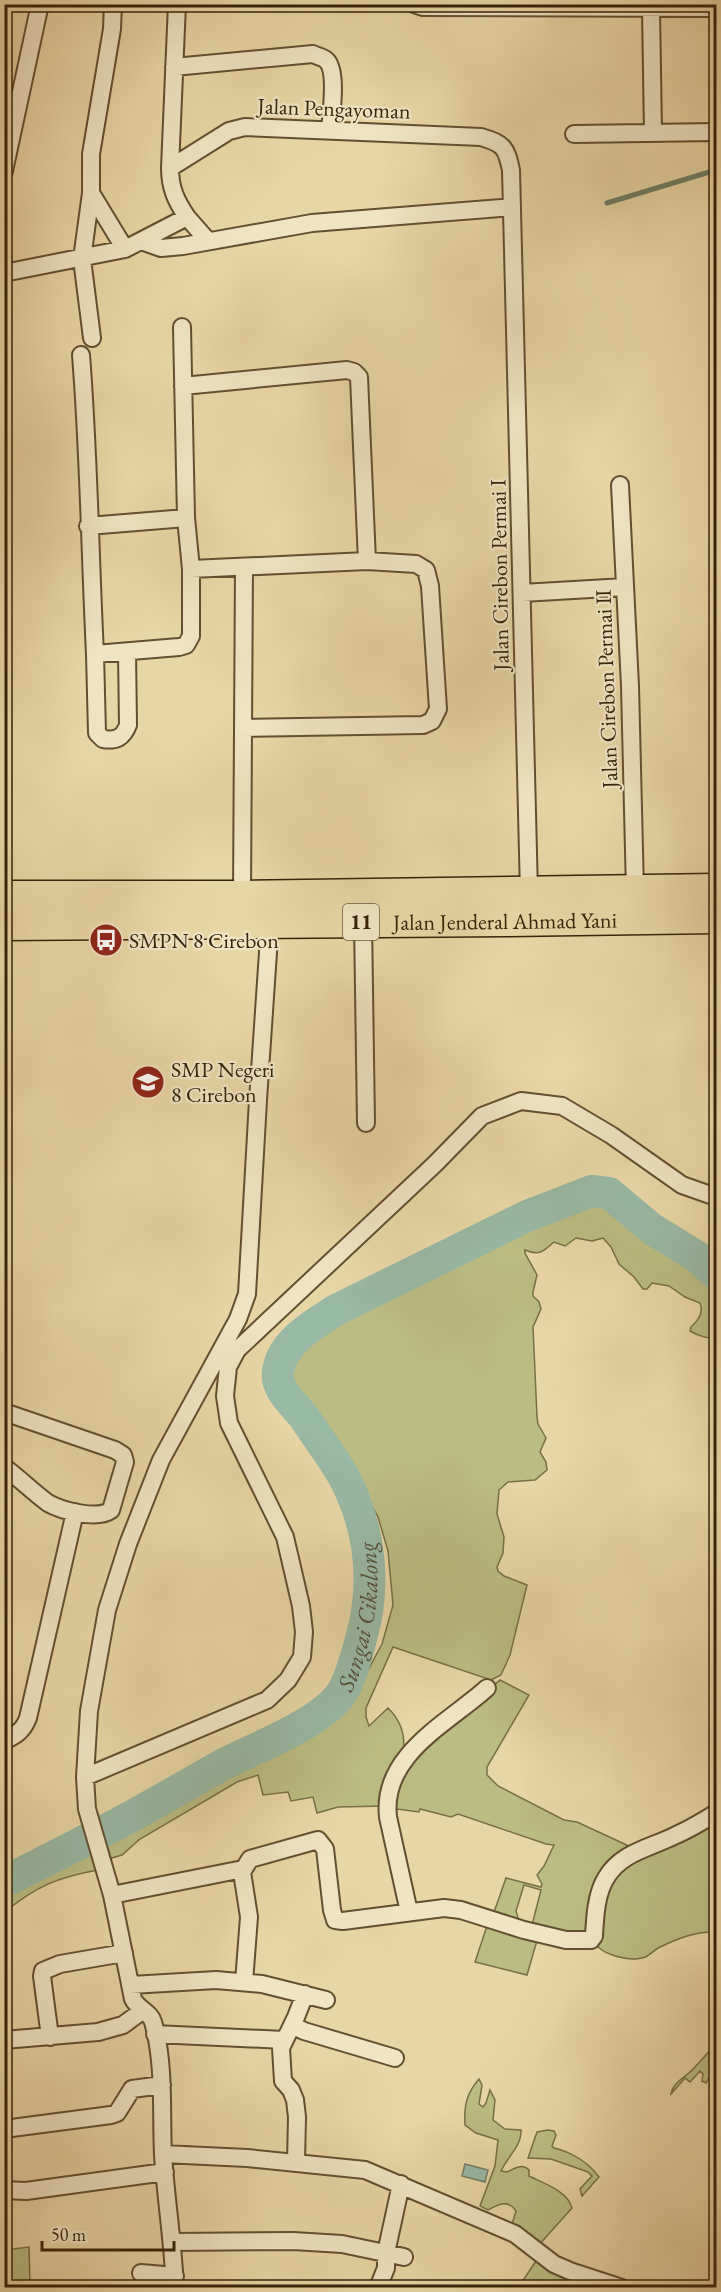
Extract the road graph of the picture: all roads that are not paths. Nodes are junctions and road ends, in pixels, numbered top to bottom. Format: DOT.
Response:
graph roads {
  1 [pos="40,4"];
  2 [pos="127,4"];
  3 [pos="177,4"];
  4 [pos="414,4"];
  5 [pos="113,5"];
  6 [pos="717,8"];
  7 [pos="651,9"];
  8 [pos="174,68"];
  9 [pos="330,130"];
  10 [pos="717,132"];
  11 [pos="653,133"];
  12 [pos="574,134"];
  13 [pos="499,142"];
  14 [pos="170,168"];
  15 [pos="4,171"];
  16 [pos="91,193"];
  17 [pos="512,207"];
  18 [pos="187,217"];
  19 [pos="141,241"];
  20 [pos="208,241"];
  21 [pos="125,249"];
  22 [pos="82,259"];
  23 [pos="4,273"];
  24 [pos="182,327"];
  25 [pos="92,338"];
  26 [pos="81,355"];
  27 [pos="183,386"];
  28 [pos="620,485"];
  29 [pos="186,518"];
  30 [pos="88,526"];
  31 [pos="367,561"];
  32 [pos="244,567"];
  33 [pos="191,569"];
  34 [pos="625,587"];
  35 [pos="522,593"];
  36 [pos="127,652"];
  37 [pos="95,654"];
  38 [pos="243,728"];
  39 [pos="717,889"];
  40 [pos="635,891"];
  41 [pos="529,893"];
  42 [pos="4,896"];
  43 [pos="242,896"];
  44 [pos="717,918"];
  45 [pos="363,922"];
  46 [pos="270,923"];
  47 [pos="4,925"];
  48 [pos="366,1123"];
  49 [pos="717,1197"];
  50 [pos="7,1418"];
  51 [pos="4,1467"];
  52 [pos="75,1512"];
  53 [pos="486,1688"];
  54 [pos="4,1741"];
  55 [pos="85,1777"];
  56 [pos="717,1813"];
  57 [pos="243,1869"];
  58 [pos="112,1895"];
  59 [pos="409,1912"];
  60 [pos="124,1953"];
  61 [pos="244,1982"];
  62 [pos="131,1985"];
  63 [pos="304,1994"];
  64 [pos="326,2000"];
  65 [pos="142,2011"];
  66 [pos="292,2025"];
  67 [pos="155,2034"];
  68 [pos="50,2037"];
  69 [pos="4,2040"];
  70 [pos="284,2040"];
  71 [pos="395,2058"];
  72 [pos="162,2085"];
  73 [pos="4,2129"];
  74 [pos="163,2154"];
  75 [pos="296,2162"];
  76 [pos="165,2172"];
  77 [pos="401,2184"];
  78 [pos="4,2190"];
  79 [pos="171,2242"];
  80 [pos="386,2253"];
  81 [pos="404,2257"];
  82 [pos="141,2273"];
  83 [pos="175,2282"];
  84 [pos="378,2288"];
  85 [pos="622,2288"];
  1 -- 15 [label="street"];
  2 -- 5 [label="street"];
  3 -- 8 [label="street"];
  4 -- 7 [label="street"];
  5 -- 16 [label="street"];
  6 -- 7 [label="street"];
  7 -- 11 [label="street"];
  8 -- 9 [label="street"];
  8 -- 14 [label="street"];
  9 -- 13 [label="street, Jalan Pengayoman"];
  9 -- 14 [label="street, Jalan Pengayoman"];
  10 -- 11 [label="street"];
  11 -- 12 [label="street"];
  13 -- 17 [label="street, Jalan Cirebon Permai I"];
  14 -- 18 [label="street"];
  16 -- 21 [label="street"];
  16 -- 22 [label="street"];
  17 -- 20 [label="street"];
  17 -- 35 [label="street, Jalan Cirebon Permai I"];
  18 -- 19 [label="street"];
  18 -- 20 [label="street"];
  19 -- 20 [label="street"];
  19 -- 21 [label="street"];
  21 -- 22 [label="street"];
  22 -- 23 [label="street"];
  22 -- 25 [label="street"];
  24 -- 27 [label="street"];
  26 -- 30 [label="street"];
  27 -- 29 [label="street"];
  27 -- 31 [label="street"];
  28 -- 34 [label="street, Jalan Cirebon Permai II"];
  29 -- 30 [label="street"];
  29 -- 33 [label="street"];
  30 -- 37 [label="street"];
  31 -- 32 [label="street"];
  31 -- 38 [label="street"];
  32 -- 33 [label="street"];
  32 -- 38 [label="street"];
  33 -- 36 [label="street"];
  34 -- 35 [label="street"];
  34 -- 40 [label="street, Jalan Cirebon Permai II"];
  35 -- 41 [label="street, Jalan Cirebon Permai I"];
  36 -- 37 [label="street"];
  36 -- 37 [label="street"];
  38 -- 43 [label="street"];
  39 -- 40 [label="highway, Jalan Jenderal Ahmad Yani / 11"];
  40 -- 41 [label="highway, Jalan Jenderal Ahmad Yani / 11"];
  41 -- 43 [label="highway, Jalan Jenderal Ahmad Yani / 11"];
  42 -- 43 [label="highway, Jalan Jenderal Ahmad Yani / 11"];
  44 -- 45 [label="highway, Jalan Jenderal Ahmad Yani / 11"];
  45 -- 46 [label="highway, Jalan Jenderal Ahmad Yani / 11"];
  45 -- 48 [label="street"];
  46 -- 47 [label="highway, Jalan Jenderal Ahmad Yani / 11"];
  46 -- 55 [label="street"];
  49 -- 55 [label="street"];
  50 -- 52 [label="street"];
  51 -- 52 [label="street"];
  52 -- 54 [label="street"];
  53 -- 59 [label="street"];
  55 -- 58 [label="street"];
  56 -- 59 [label="street"];
  57 -- 58 [label="street"];
  57 -- 59 [label="street"];
  57 -- 61 [label="street"];
  58 -- 60 [label="street"];
  60 -- 62 [label="street"];
  60 -- 68 [label="street"];
  61 -- 62 [label="street"];
  61 -- 63 [label="street"];
  62 -- 65 [label="street"];
  63 -- 64 [label="street"];
  63 -- 66 [label="street"];
  65 -- 67 [label="street"];
  65 -- 68 [label="street"];
  66 -- 70 [label="street"];
  66 -- 71 [label="street"];
  67 -- 70 [label="street"];
  67 -- 72 [label="street"];
  68 -- 69 [label="street"];
  70 -- 75 [label="street"];
  72 -- 73 [label="street"];
  72 -- 74 [label="street"];
  74 -- 75 [label="street"];
  74 -- 76 [label="street"];
  75 -- 77 [label="street"];
  76 -- 78 [label="street"];
  76 -- 79 [label="street"];
  77 -- 80 [label="street"];
  77 -- 85 [label="street"];
  79 -- 80 [label="street"];
  79 -- 83 [label="street"];
  80 -- 81 [label="street"];
  80 -- 84 [label="street"];
  82 -- 83 [label="street"];
}
